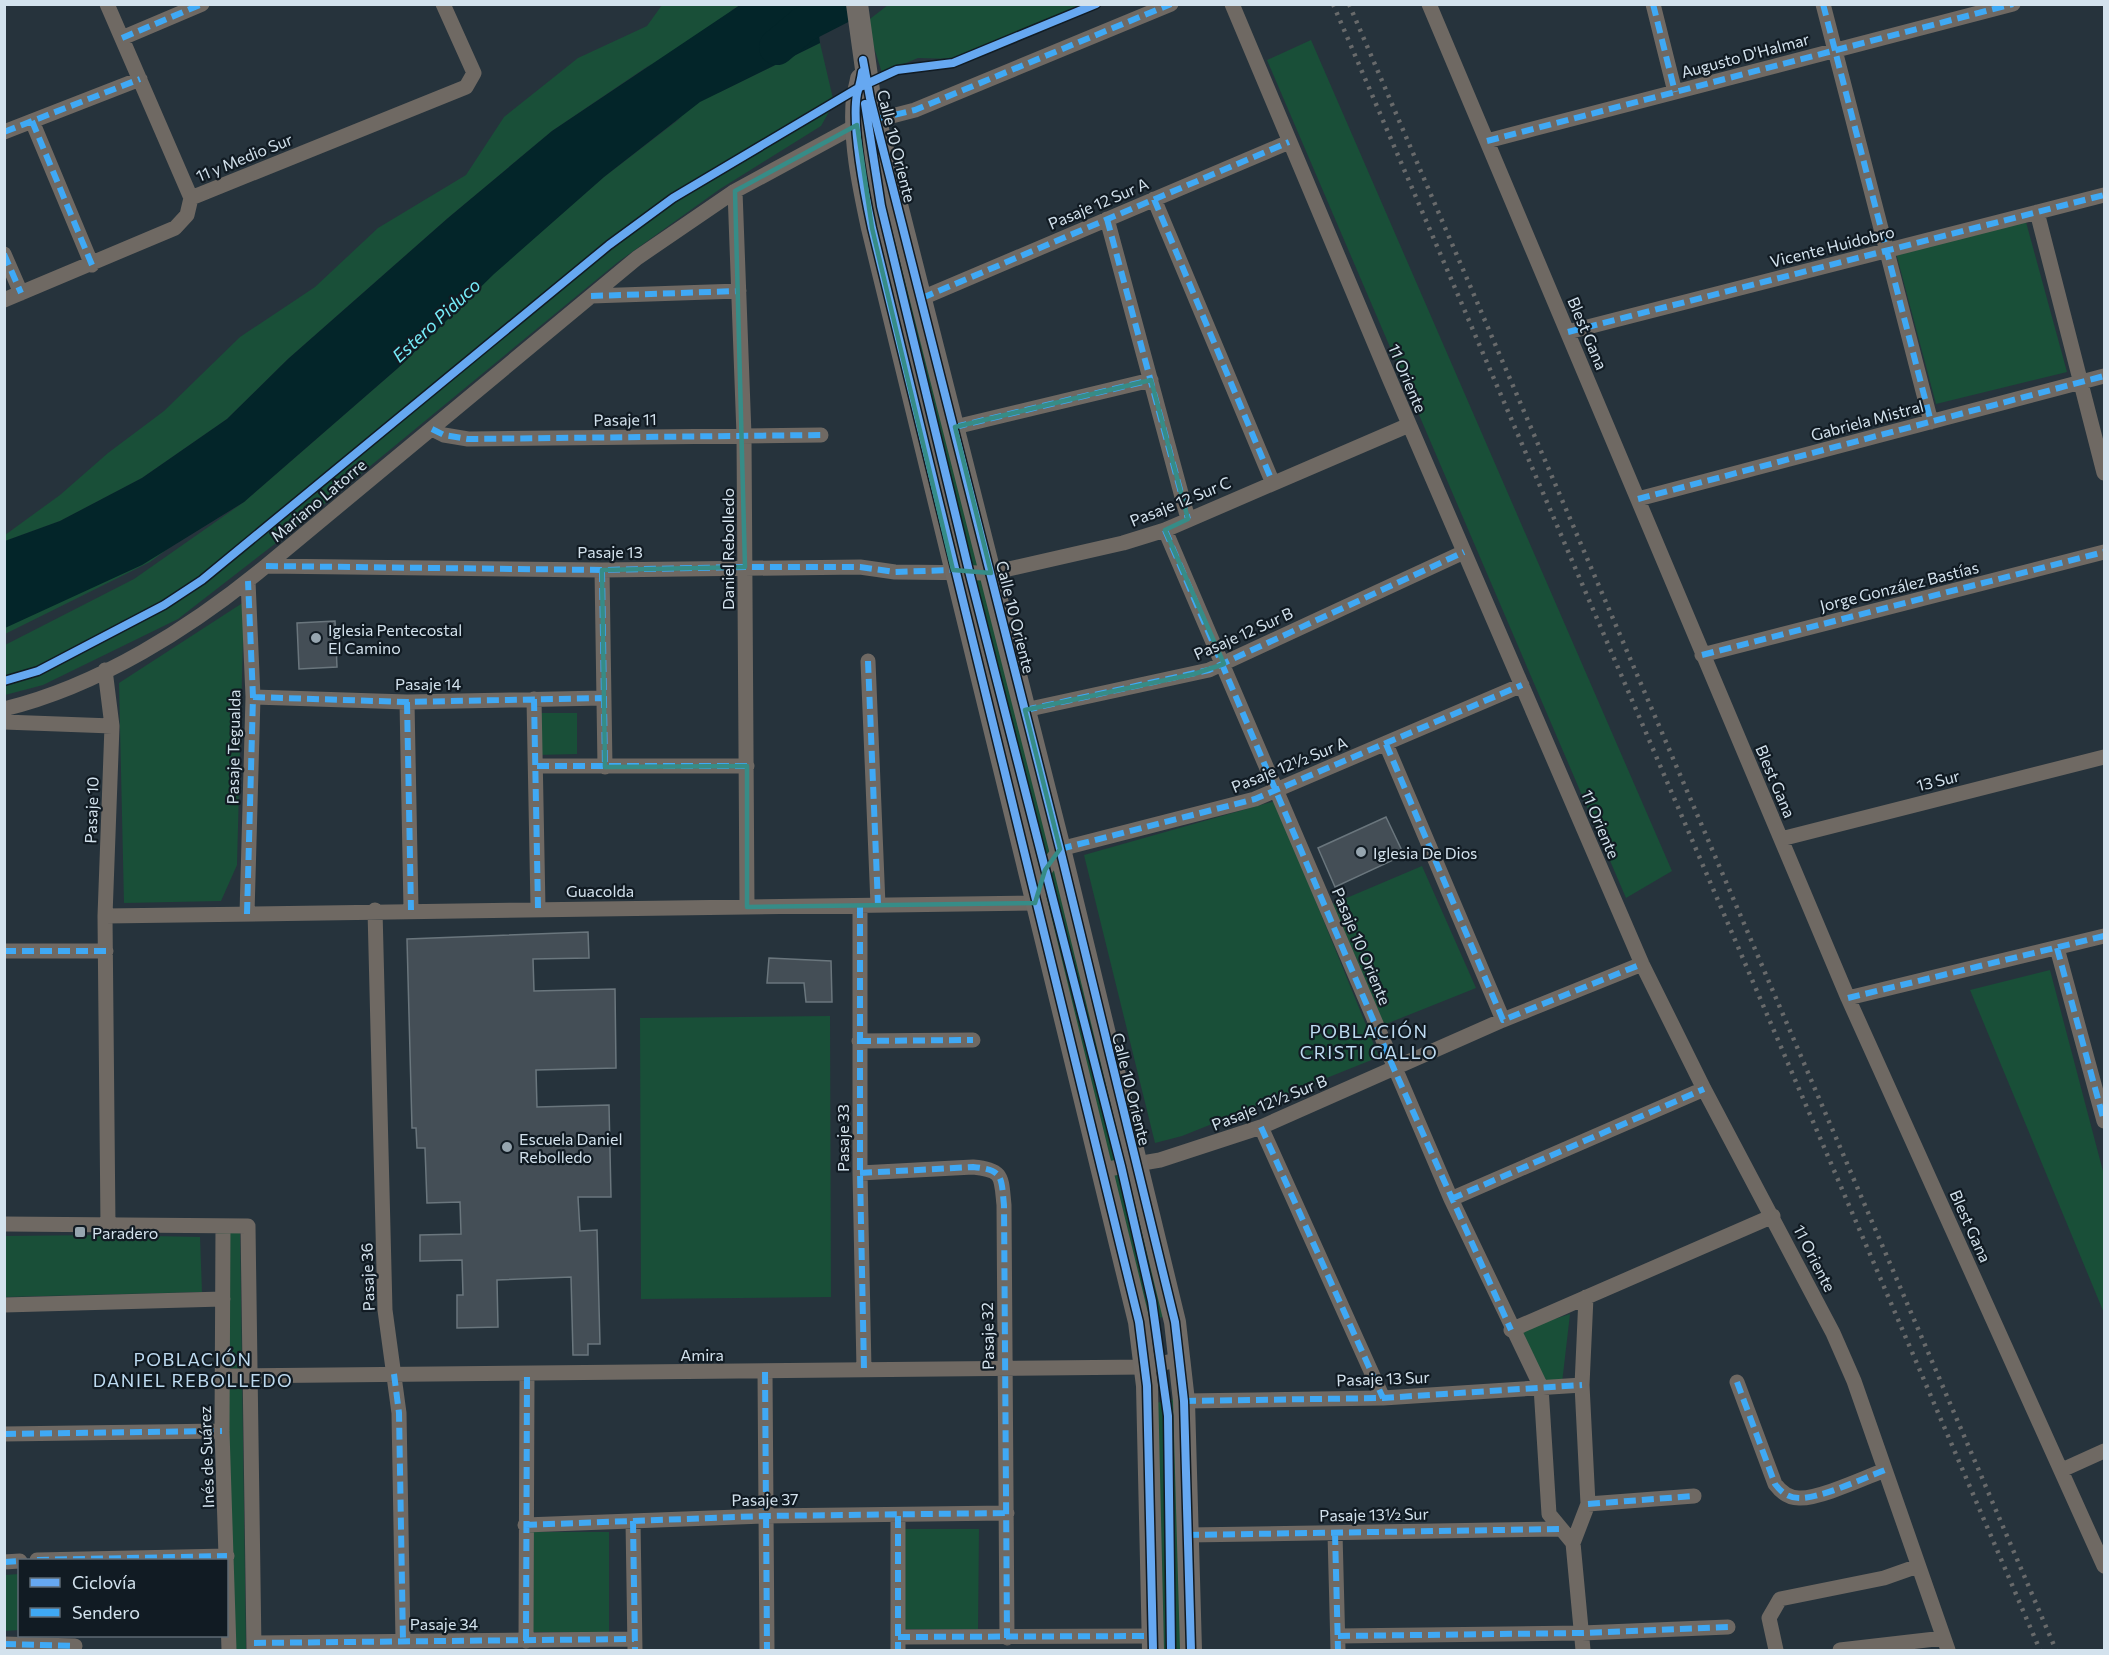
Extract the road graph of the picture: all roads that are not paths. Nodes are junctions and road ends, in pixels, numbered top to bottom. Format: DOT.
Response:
graph roads {
  1 [pos="107,4"];
  2 [pos="202,4"];
  3 [pos="443,4"];
  4 [pos="856,4"];
  5 [pos="1171,4"];
  6 [pos="1232,4"];
  7 [pos="1429,4"];
  8 [pos="1653,4"];
  9 [pos="1823,4"];
  10 [pos="2013,4"];
  11 [pos="122,38"];
  12 [pos="1835,51"];
  13 [pos="140,79"];
  14 [pos="1675,92"];
  15 [pos="32,121"];
  16 [pos="867,122"];
  17 [pos="4,132"];
  18 [pos="1487,141"];
  19 [pos="1289,142"];
  20 [pos="735,191"];
  21 [pos="2104,195"];
  22 [pos="191,198"];
  23 [pos="1154,199"];
  24 [pos="2037,212"];
  25 [pos="1107,219"];
  26 [pos="1887,251"];
  27 [pos="4,254"];
  28 [pos="92,265"];
  29 [pos="739,291"];
  30 [pos="21,293"];
  31 [pos="591,296"];
  32 [pos="922,298"];
  33 [pos="4,300"];
  34 [pos="1568,332"];
  35 [pos="2104,376"];
  36 [pos="1151,380"];
  37 [pos="2081,382"];
  38 [pos="1931,422"];
  39 [pos="1409,425"];
  40 [pos="955,428"];
  41 [pos="432,429"];
  42 [pos="744,435"];
  43 [pos="820,435"];
  44 [pos="2104,473"];
  45 [pos="1272,482"];
  46 [pos="1638,499"];
  47 [pos="1188,519"];
  48 [pos="1165,530"];
  49 [pos="1464,552"];
  50 [pos="2104,552"];
  51 [pos="266,566"];
  52 [pos="745,567"];
  53 [pos="602,570"];
  54 [pos="953,570"];
  55 [pos="991,573"];
  56 [pos="248,581"];
  57 [pos="1702,655"];
  58 [pos="868,661"];
  59 [pos="1224,664"];
  60 [pos="105,670"];
  61 [pos="1522,685"];
  62 [pos="253,697"];
  63 [pos="603,698"];
  64 [pos="534,699"];
  65 [pos="407,702"];
  66 [pos="4,709"];
  67 [pos="1025,710"];
  68 [pos="4,722"];
  69 [pos="112,726"];
  70 [pos="1386,744"];
  71 [pos="2104,757"];
  72 [pos="537,766"];
  73 [pos="747,766"];
  74 [pos="605,767"];
  75 [pos="1277,791"];
  76 [pos="1781,839"];
  77 [pos="1060,849"];
  78 [pos="1035,903"];
  79 [pos="878,905"];
  80 [pos="860,906"];
  81 [pos="747,907"];
  82 [pos="538,908"];
  83 [pos="375,910"];
  84 [pos="411,910"];
  85 [pos="247,914"];
  86 [pos="105,916"];
  87 [pos="2104,936"];
  88 [pos="2057,948"];
  89 [pos="4,951"];
  90 [pos="106,951"];
  91 [pos="1642,964"];
  92 [pos="1848,998"];
  93 [pos="1503,1020"];
  94 [pos="973,1040"];
  95 [pos="859,1041"];
  96 [pos="1394,1069"];
  97 [pos="1704,1089"];
  98 [pos="2104,1121"];
  99 [pos="1261,1127"];
  100 [pos="1136,1163"];
  101 [pos="1102,1170"];
  102 [pos="860,1173"];
  103 [pos="1450,1199"];
  104 [pos="1773,1216"];
  105 [pos="4,1224"];
  106 [pos="108,1226"];
  107 [pos="223,1226"];
  108 [pos="1586,1297"];
  109 [pos="223,1299"];
  110 [pos="4,1305"];
  111 [pos="1511,1330"];
  112 [pos="1181,1359"];
  113 [pos="1005,1367"];
  114 [pos="1146,1368"];
  115 [pos="864,1369"];
  116 [pos="765,1372"];
  117 [pos="394,1374"];
  118 [pos="527,1374"];
  119 [pos="222,1376"];
  120 [pos="250,1377"];
  121 [pos="1737,1382"];
  122 [pos="1582,1385"];
  123 [pos="1541,1387"];
  124 [pos="1383,1398"];
  125 [pos="1184,1401"];
  126 [pos="222,1431"];
  127 [pos="4,1434"];
  128 [pos="2104,1451"];
  129 [pos="1885,1470"];
  130 [pos="2062,1470"];
  131 [pos="1694,1496"];
  132 [pos="1588,1504"];
  133 [pos="1006,1513"];
  134 [pos="764,1516"];
  135 [pos="898,1516"];
  136 [pos="633,1521"];
  137 [pos="525,1525"];
  138 [pos="1562,1529"];
  139 [pos="1335,1533"];
  140 [pos="1187,1535"];
  141 [pos="1573,1543"];
  142 [pos="228,1556"];
  143 [pos="115,1559"];
  144 [pos="1918,1566"];
  145 [pos="2104,1566"];
  146 [pos="1728,1627"];
  147 [pos="1582,1633"];
  148 [pos="1007,1638"];
  149 [pos="403,1641"];
  150 [pos="526,1641"];
  151 [pos="1153,1643"];
  152 [pos="1338,1643"];
  153 [pos="4,1644"];
  154 [pos="75,1644"];
  155 [pos="898,1644"];
  156 [pos="1946,1644"];
  157 [pos="634,1645"];
  158 [pos="254,1647"];
  159 [pos="229,1650"];
  160 [pos="767,1650"];
  161 [pos="1191,1650"];
  162 [pos="1583,1650"];
  163 [pos="1776,1650"];
  164 [pos="1840,1650"];
  1 -- 11 [label="street"];
  2 -- 11 [label="street"];
  3 -- 22 [label="street, 11 y Medio Sur"];
  4 -- 16 [label="main road, Calle 10 Oriente"];
  5 -- 16 [label="street, Mariano Latorre"];
  6 -- 19 [label="street, 11 Oriente"];
  7 -- 18 [label="street, Blest Gana"];
  8 -- 14 [label="street"];
  9 -- 12 [label="street"];
  10 -- 12 [label="street, Augusto D'Halmar"];
  11 -- 13 [label="street"];
  12 -- 14 [label="street, Augusto D'Halmar"];
  12 -- 26 [label="street"];
  13 -- 15 [label="street"];
  13 -- 22 [label="street"];
  14 -- 18 [label="street, Augusto D'Halmar"];
  15 -- 17 [label="street"];
  15 -- 28 [label="street"];
  16 -- 20 [label="street, Mariano Latorre"];
  16 -- 32 [label="main road, Calle 10 Oriente"];
  16 -- 54 [label="main road, Calle 10 Oriente"];
  18 -- 34 [label="street, Blest Gana"];
  19 -- 23 [label="street, Pasaje 12 Sur A"];
  19 -- 39 [label="street, 11 Oriente"];
  20 -- 29 [label="street, Daniel Rebolledo"];
  20 -- 31 [label="street, Mariano Latorre"];
  21 -- 24 [label="street, Vicente Huidobro"];
  22 -- 28 [label="street, 11 y Medio Sur"];
  23 -- 25 [label="street, Pasaje 12 Sur A"];
  23 -- 45 [label="street"];
  24 -- 26 [label="street, Vicente Huidobro"];
  24 -- 37 [label="street"];
  25 -- 32 [label="street, Pasaje 12 Sur A"];
  25 -- 36 [label="street"];
  26 -- 34 [label="street, Vicente Huidobro"];
  26 -- 38 [label="street"];
  27 -- 30 [label="street"];
  28 -- 30 [label="street, 11 y Medio Sur"];
  29 -- 31 [label="street"];
  29 -- 42 [label="street, Daniel Rebolledo"];
  30 -- 33 [label="street, 11 y Medio Sur"];
  31 -- 41 [label="street, Mariano Latorre"];
  32 -- 40 [label="main road, Calle 10 Oriente"];
  34 -- 46 [label="street, Blest Gana"];
  35 -- 37 [label="street, Gabriela Mistral"];
  36 -- 40 [label="street"];
  36 -- 47 [label="street"];
  37 -- 38 [label="street, Gabriela Mistral"];
  37 -- 44 [label="street"];
  38 -- 46 [label="street, Gabriela Mistral"];
  39 -- 45 [label="street, Pasaje 12 Sur C"];
  39 -- 49 [label="street, 11 Oriente"];
  40 -- 55 [label="main road, Calle 10 Oriente"];
  41 -- 42 [label="street, Pasaje 11"];
  41 -- 51 [label="street, Mariano Latorre"];
  42 -- 43 [label="street, Pasaje 11"];
  42 -- 52 [label="street, Daniel Rebolledo"];
  45 -- 47 [label="street, Pasaje 12 Sur C"];
  46 -- 57 [label="street, Blest Gana"];
  47 -- 48 [label="street, Pasaje 12 Sur C"];
  48 -- 55 [label="street, Pasaje 12 Sur C"];
  48 -- 59 [label="street, Pasaje 10 Oriente"];
  49 -- 59 [label="street, Pasaje 12 Sur B"];
  49 -- 61 [label="street, 11 Oriente"];
  50 -- 57 [label="street, Jorge González Bastías"];
  51 -- 53 [label="street, Pasaje 13"];
  51 -- 56 [label="street, Mariano Latorre"];
  52 -- 53 [label="street, Pasaje 13"];
  52 -- 54 [label="street, Pasaje 13"];
  52 -- 73 [label="street, Daniel Rebolledo"];
  53 -- 63 [label="street"];
  54 -- 55 [label="street, Pasaje 12 Sur C"];
  54 -- 78 [label="main road, Calle 10 Oriente"];
  55 -- 67 [label="main road, Calle 10 Oriente"];
  56 -- 60 [label="street, Mariano Latorre"];
  56 -- 62 [label="street, Pasaje Tegualda"];
  57 -- 76 [label="street, Blest Gana"];
  58 -- 79 [label="street"];
  59 -- 67 [label="street, Pasaje 12 Sur B"];
  59 -- 75 [label="street, Pasaje 10 Oriente"];
  60 -- 66 [label="street, Mariano Latorre"];
  60 -- 69 [label="street, Pasaje 10"];
  61 -- 70 [label="street, Pasaje 12½ Sur A"];
  61 -- 91 [label="street, 11 Oriente"];
  62 -- 65 [label="street, Pasaje 14"];
  62 -- 85 [label="street, Pasaje Tegualda"];
  63 -- 64 [label="street, Pasaje 14"];
  63 -- 74 [label="street"];
  64 -- 65 [label="street, Pasaje 14"];
  64 -- 72 [label="street"];
  65 -- 84 [label="street"];
  67 -- 77 [label="main road, Calle 10 Oriente"];
  68 -- 69 [label="street"];
  69 -- 86 [label="street, Pasaje 10"];
  70 -- 75 [label="street, Pasaje 12½ Sur A"];
  70 -- 93 [label="street"];
  71 -- 76 [label="street, 13 Sur"];
  72 -- 74 [label="street"];
  72 -- 82 [label="street"];
  73 -- 74 [label="street"];
  73 -- 81 [label="street, Daniel Rebolledo"];
  75 -- 77 [label="street, Pasaje 12½ Sur A"];
  75 -- 96 [label="street, Pasaje 10 Oriente"];
  76 -- 92 [label="street, Blest Gana"];
  77 -- 78 [label="street"];
  77 -- 100 [label="main road, Calle 10 Oriente"];
  78 -- 79 [label="street, Guacolda"];
  78 -- 101 [label="main road, Calle 10 Oriente"];
  79 -- 80 [label="street, Guacolda"];
  80 -- 81 [label="street, Guacolda"];
  80 -- 95 [label="street, Pasaje 33"];
  81 -- 82 [label="street, Guacolda"];
  82 -- 84 [label="street, Guacolda"];
  83 -- 84 [label="street, Guacolda"];
  83 -- 85 [label="street, Guacolda"];
  83 -- 117 [label="street, Pasaje 36"];
  85 -- 86 [label="street, Guacolda"];
  86 -- 90 [label="street, Pasaje 10"];
  87 -- 88 [label="street"];
  88 -- 92 [label="street"];
  88 -- 98 [label="street"];
  89 -- 90 [label="street"];
  90 -- 106 [label="street, Pasaje 10"];
  91 -- 93 [label="street, Pasaje 12½ Sur B"];
  91 -- 97 [label="street, 11 Oriente"];
  92 -- 130 [label="street, Blest Gana"];
  93 -- 96 [label="street, Pasaje 12½ Sur B"];
  94 -- 95 [label="street"];
  95 -- 102 [label="street, Pasaje 33"];
  96 -- 99 [label="street, Pasaje 12½ Sur B"];
  96 -- 103 [label="street, Pasaje 10 Oriente"];
  97 -- 103 [label="street"];
  97 -- 104 [label="street, 11 Oriente"];
  99 -- 100 [label="street, Pasaje 12½ Sur B"];
  99 -- 124 [label="street"];
  100 -- 101 [label="street, Pasaje 12½ Sur B"];
  100 -- 112 [label="main road, Calle 10 Oriente"];
  101 -- 114 [label="main road, Calle 10 Oriente"];
  102 -- 113 [label="street, Pasaje 32"];
  102 -- 115 [label="street, Pasaje 33"];
  103 -- 111 [label="street, Pasaje 10 Oriente"];
  104 -- 108 [label="street"];
  104 -- 129 [label="street, 11 Oriente"];
  105 -- 106 [label="street"];
  106 -- 107 [label="street"];
  107 -- 109 [label="street, Inés de Suárez"];
  107 -- 120 [label="street"];
  108 -- 111 [label="street"];
  108 -- 122 [label="street"];
  109 -- 110 [label="street"];
  109 -- 119 [label="street, Inés de Suárez"];
  111 -- 123 [label="street, Pasaje 10 Oriente"];
  112 -- 114 [label="street, Amira"];
  112 -- 125 [label="main road, Calle 10 Oriente"];
  113 -- 114 [label="street, Amira"];
  113 -- 115 [label="street, Amira"];
  113 -- 133 [label="street, Pasaje 32"];
  114 -- 151 [label="main road, Calle 10 Oriente"];
  115 -- 116 [label="street, Amira"];
  116 -- 118 [label="street, Amira"];
  116 -- 134 [label="street"];
  117 -- 118 [label="street, Amira"];
  117 -- 120 [label="street, Amira"];
  117 -- 149 [label="street, Pasaje 36"];
  118 -- 137 [label="street"];
  119 -- 120 [label="street, Amira"];
  119 -- 126 [label="street, Inés de Suárez"];
  120 -- 158 [label="street"];
  121 -- 129 [label="street"];
  122 -- 123 [label="street, Pasaje 13 Sur"];
  122 -- 132 [label="street"];
  123 -- 124 [label="street, Pasaje 13 Sur"];
  123 -- 138 [label="street, Pasaje 10 Oriente"];
  124 -- 125 [label="street, Pasaje 13 Sur"];
  125 -- 140 [label="main road, Calle 10 Oriente"];
  126 -- 127 [label="street"];
  126 -- 142 [label="street, Inés de Suárez"];
  128 -- 130 [label="street"];
  129 -- 144 [label="street, 11 Oriente"];
  130 -- 145 [label="street, Blest Gana"];
  131 -- 132 [label="street"];
  132 -- 141 [label="street"];
  133 -- 135 [label="street, Pasaje 37"];
  133 -- 148 [label="street, Pasaje 32"];
  134 -- 135 [label="street, Pasaje 37"];
  134 -- 136 [label="street, Pasaje 37"];
  134 -- 160 [label="street"];
  135 -- 155 [label="street"];
  136 -- 137 [label="street, Pasaje 37"];
  136 -- 157 [label="street"];
  137 -- 150 [label="street"];
  138 -- 139 [label="street, Pasaje 13½ Sur"];
  138 -- 141 [label="street, Pasaje 10 Oriente"];
  139 -- 140 [label="street, Pasaje 13½ Sur"];
  139 -- 152 [label="street"];
  140 -- 161 [label="main road, Calle 10 Oriente"];
  141 -- 147 [label="street"];
  142 -- 143 [label="street"];
  142 -- 159 [label="street, Inés de Suárez"];
  144 -- 156 [label="street, 11 Oriente"];
  144 -- 163 [label="street"];
  146 -- 147 [label="street"];
  147 -- 152 [label="street"];
  147 -- 162 [label="street"];
  148 -- 151 [label="street"];
  148 -- 155 [label="street"];
  149 -- 150 [label="street, Pasaje 34"];
  149 -- 158 [label="street, Pasaje 34"];
  150 -- 157 [label="street, Pasaje 34"];
  153 -- 154 [label="street"];
  156 -- 164 [label="street"];
}
